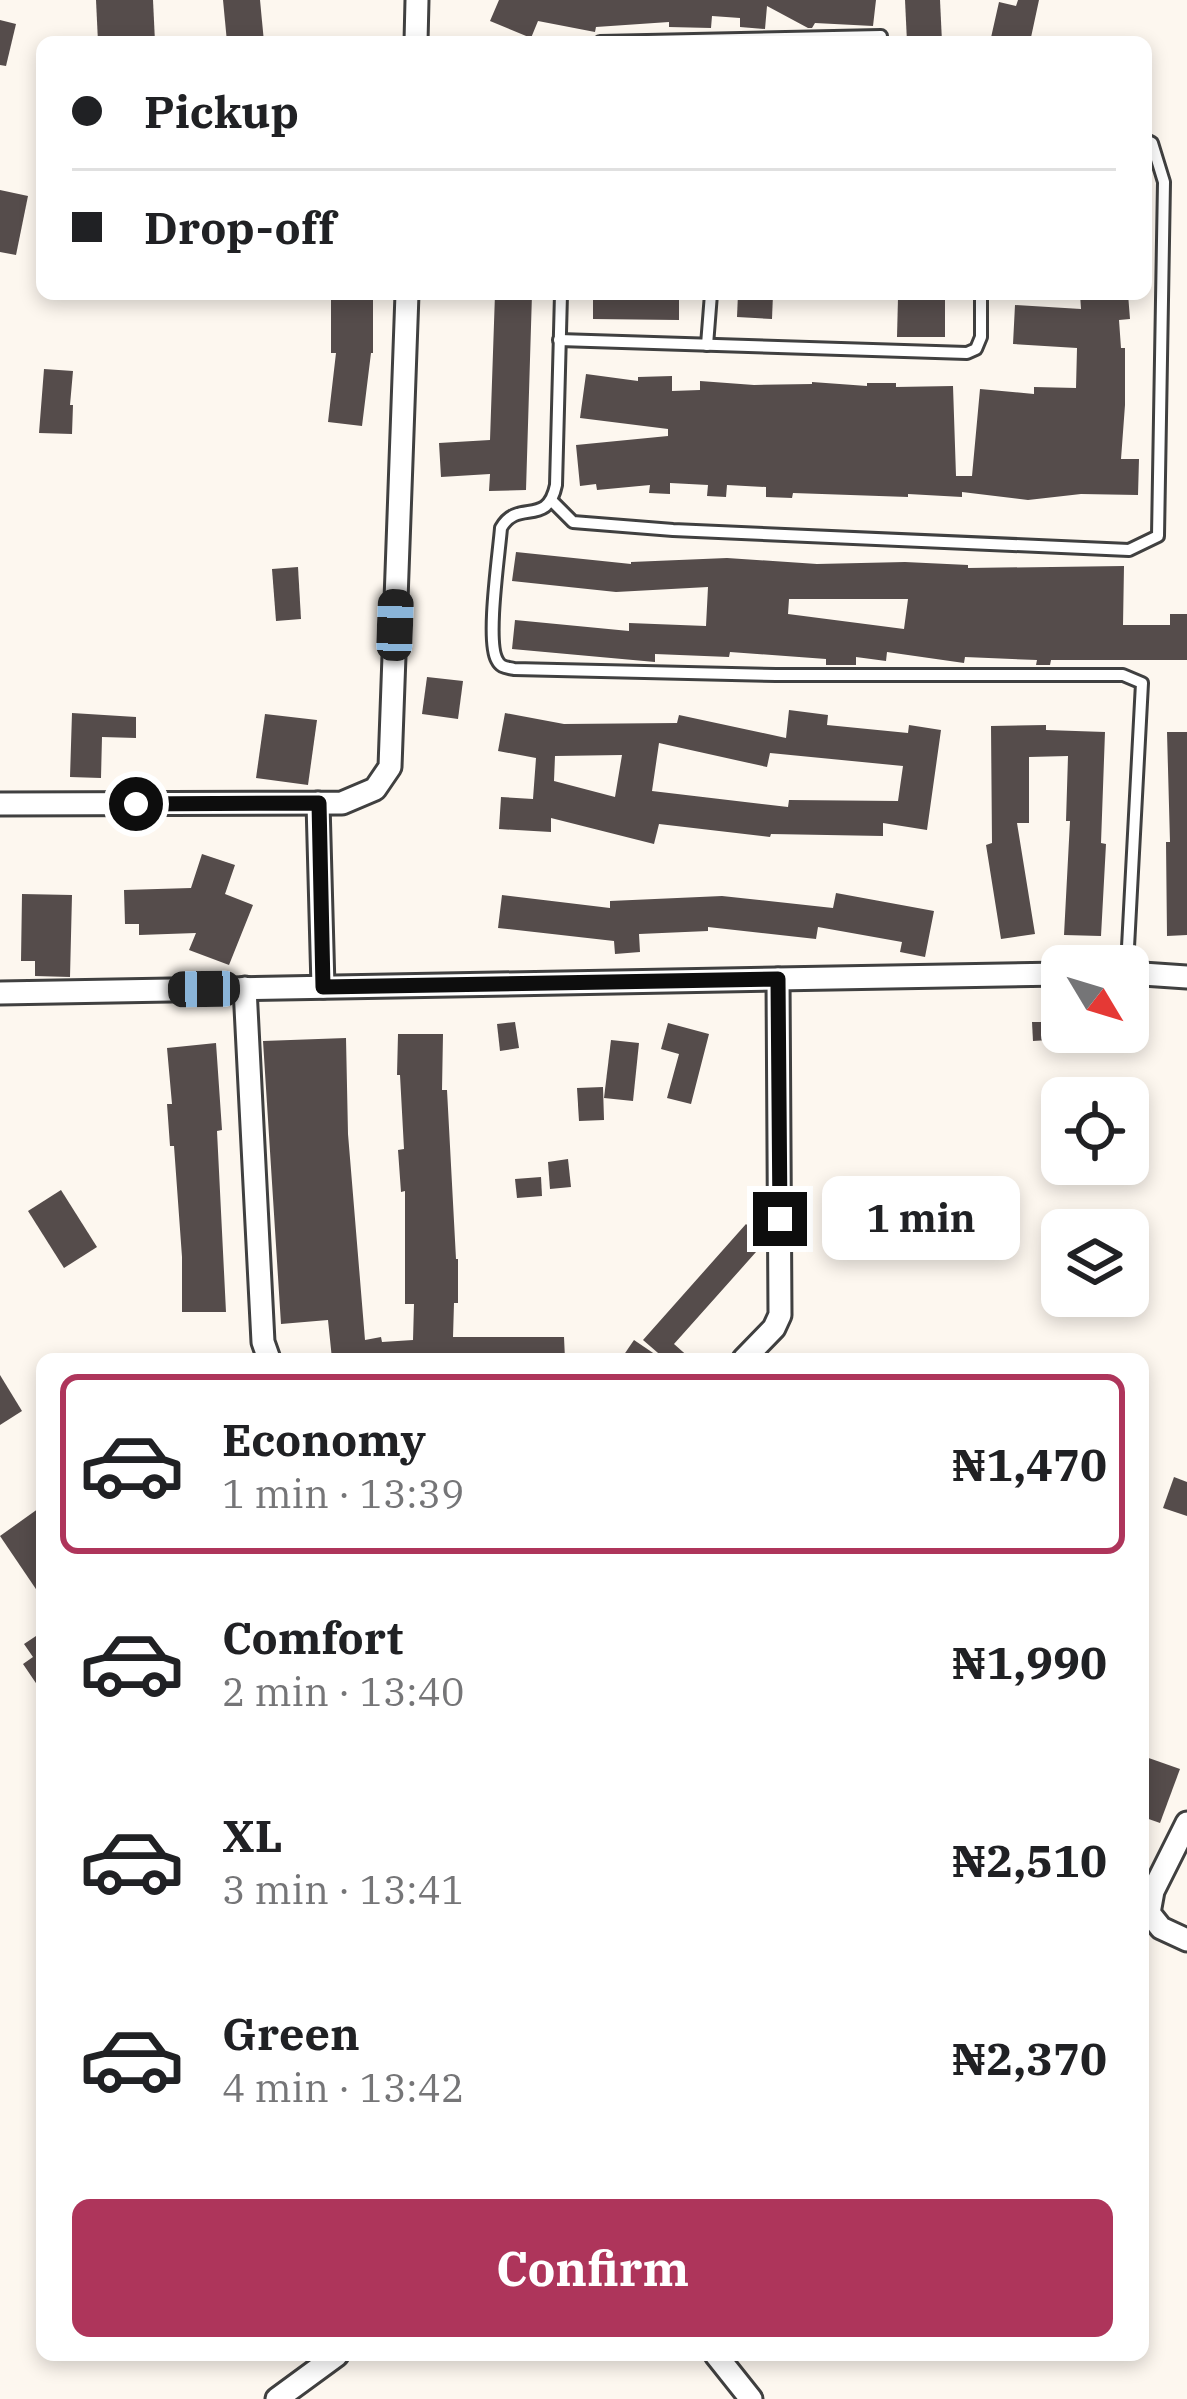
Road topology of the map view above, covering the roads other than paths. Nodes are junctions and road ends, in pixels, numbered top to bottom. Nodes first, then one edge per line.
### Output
1 (417, 0) edge
2 (416, 36) edge
3 (1152, 143) edge
4 (407, 300) edge
5 (561, 300) edge
6 (711, 300) edge
7 (981, 300) edge
8 (560, 340) junction
9 (707, 345) junction
10 (552, 501) junction
11 (319, 803) junction
12 (0, 804) edge
13 (1129, 945) edge
14 (1149, 972) edge
15 (1041, 974) edge
16 (1187, 977) edge
17 (778, 979) junction
18 (323, 987) junction
19 (244, 988) junction
20 (0, 992) edge
21 (267, 1353) edge
22 (750, 1353) edge
23 (1187, 1823) edge
24 (1187, 1940) edge
25 (330, 2361) edge
26 (721, 2361) edge
27 (277, 2399) edge
28 (751, 2399) edge

1 - 2 street
3 - 10 lane
4 - 11 street
5 - 8 lane
6 - 9 lane
7 - 9 lane
8 - 9 lane
8 - 10 lane
10 - 13 lane
11 - 12 street
11 - 18 street
14 - 16 street
15 - 17 street
17 - 18 street
17 - 22 street
18 - 19 street
19 - 20 street
19 - 21 street
23 - 24 street
25 - 27 street
26 - 28 street

